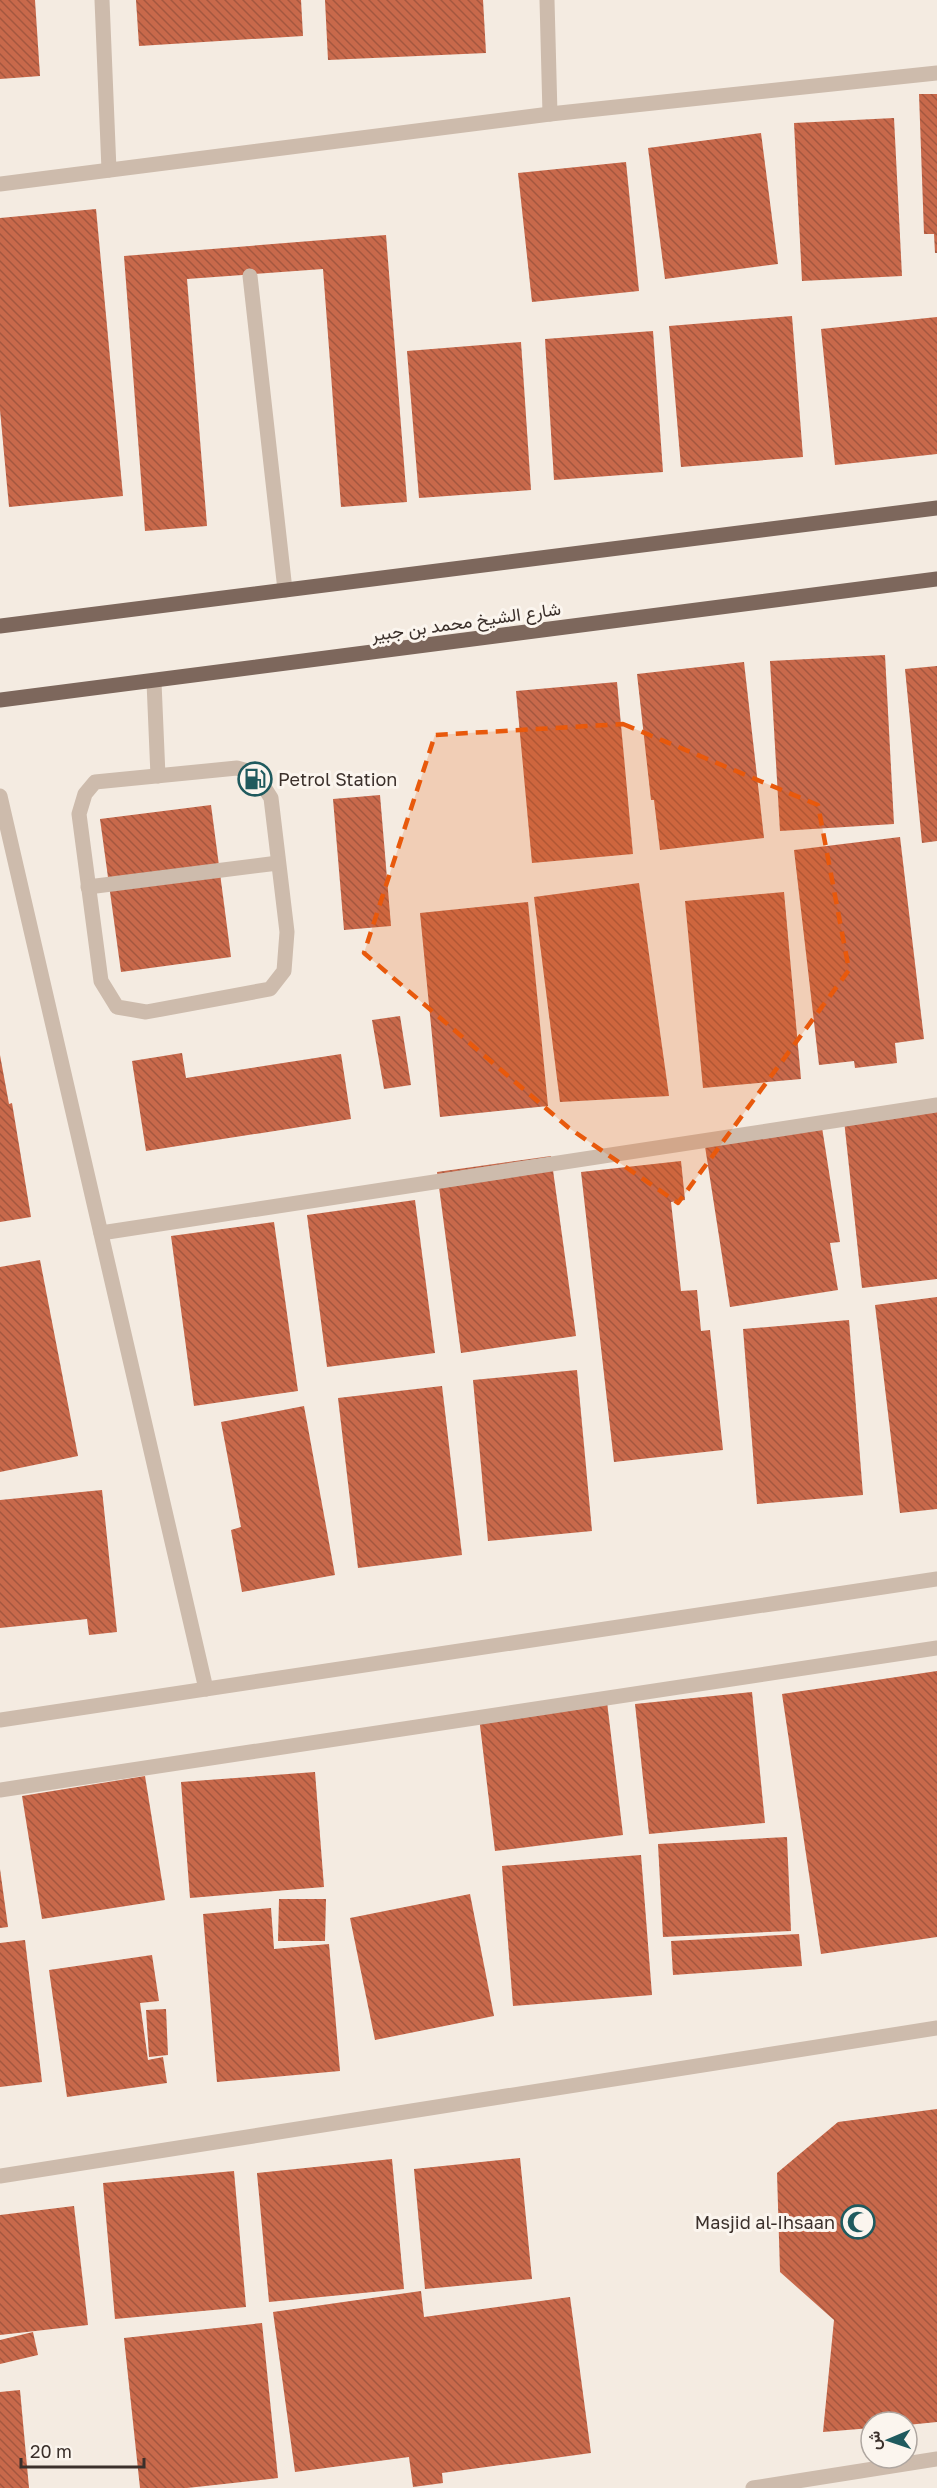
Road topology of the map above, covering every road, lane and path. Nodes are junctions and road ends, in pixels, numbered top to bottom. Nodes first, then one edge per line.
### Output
1 (102, 0) edge
2 (547, 0) edge
3 (937, 73) edge
4 (550, 114) junction
5 (109, 170) junction
6 (0, 184) edge
7 (250, 276) dead end
8 (937, 508) edge
9 (937, 579) edge
10 (285, 590) junction
11 (0, 626) edge
12 (154, 682) junction
13 (0, 700) edge
14 (158, 776) junction
15 (0, 796) edge
16 (278, 863) junction
17 (88, 887) junction
18 (937, 1105) edge
19 (100, 1233) junction
20 (937, 1579) edge
21 (937, 1648) edge
22 (206, 1689) junction
23 (0, 1720) edge
24 (0, 1790) edge
25 (937, 2028) edge
26 (0, 2176) edge
27 (937, 2459) edge
28 (753, 2488) edge

1 - 5 street
2 - 4 street
3 - 4 street
4 - 5 street
5 - 6 street
7 - 10 street
8 - 10 main road
9 - 12 main road, شارع الشيخ محمد بن جبير
10 - 11 main road
12 - 13 main road, شارع الشيخ محمد بن جبير
12 - 14 street
14 - 16 street
14 - 17 street
15 - 19 street
16 - 17 street
16 - 17 street
18 - 19 street
19 - 22 street
20 - 22 street
21 - 24 street
22 - 23 street
25 - 26 street
27 - 28 street

